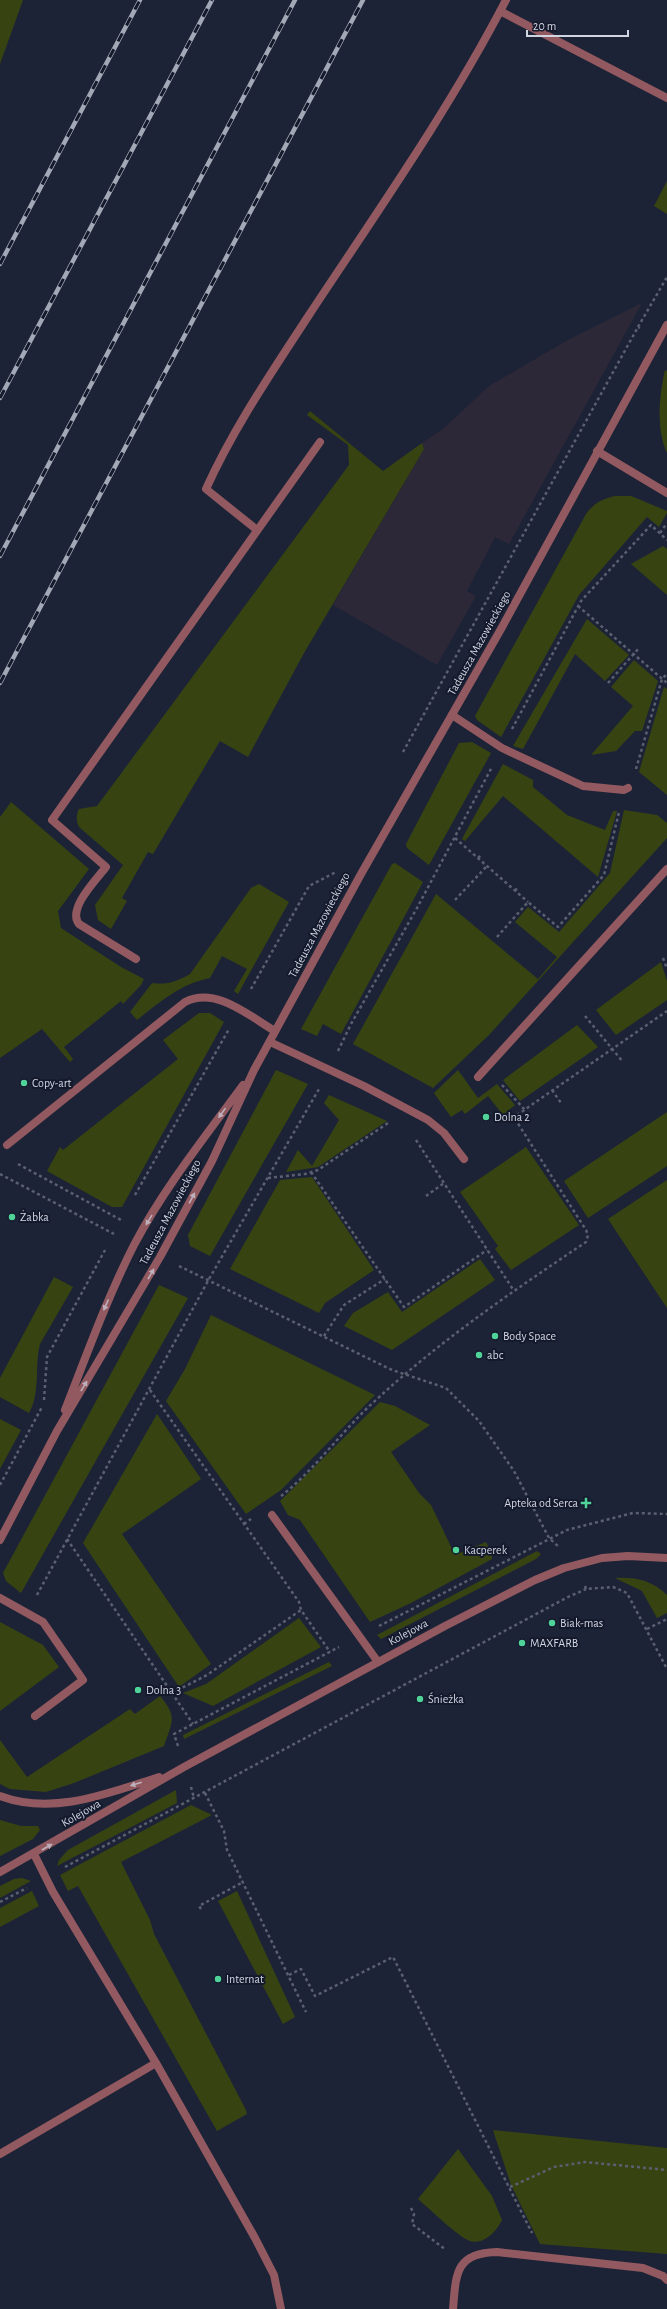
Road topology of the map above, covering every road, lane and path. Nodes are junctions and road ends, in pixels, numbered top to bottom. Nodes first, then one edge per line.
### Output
1 (506, 0) edge
2 (500, 11) junction
3 (666, 96) edge
4 (667, 277) edge
5 (667, 325) edge
6 (638, 326) junction
7 (659, 338) junction
8 (320, 442) dead end
9 (597, 451) junction
10 (667, 493) edge
11 (667, 523) edge
12 (257, 530) junction
13 (660, 533) dead end
14 (578, 606) dead end
15 (639, 648) dead end
16 (634, 654) junction
17 (667, 674) edge
18 (662, 679) junction
19 (608, 683) dead end
20 (667, 683) edge
21 (452, 715) junction
22 (402, 754) dead end
23 (626, 789) junction
24 (455, 837) dead end
25 (481, 855) dead end
26 (478, 858) junction
27 (487, 866) junction
28 (667, 869) edge
29 (337, 872) dead end
30 (309, 886) dead end
31 (518, 887) dead end
32 (515, 891) junction
33 (455, 900) dead end
34 (528, 902) junction
35 (497, 937) dead end
36 (662, 958) dead end
37 (136, 959) dead end
38 (667, 969) edge
39 (667, 1011) edge
40 (585, 1016) dead end
41 (275, 1031) junction
42 (270, 1042) junction
43 (613, 1048) junction
44 (623, 1062) dead end
45 (486, 1068) junction
46 (254, 1070) junction
47 (478, 1077) dead end
48 (552, 1090) junction
49 (561, 1103) dead end
50 (525, 1110) junction
51 (393, 1120) dead end
52 (412, 1134) dead end
53 (7, 1145) dead end
54 (464, 1159) dead end
55 (311, 1172) junction
56 (0, 1174) edge
57 (37, 1175) dead end
58 (268, 1178) dead end
59 (444, 1183) junction
60 (426, 1196) dead end
61 (121, 1220) dead end
62 (119, 1236) dead end
63 (487, 1250) junction
64 (173, 1263) dead end
65 (385, 1279) junction
66 (514, 1291) junction
67 (324, 1336) junction
68 (407, 1374) junction
69 (150, 1390) dead end
70 (57, 1431) junction
71 (275, 1501) dead end
72 (667, 1514) edge
73 (256, 1515) dead end
74 (272, 1515) dead end
75 (244, 1524) junction
76 (548, 1538) junction
77 (67, 1539) dead end
78 (0, 1540) edge
79 (667, 1558) edge
80 (574, 1566) junction
81 (586, 1590) junction
82 (0, 1598) edge
83 (301, 1610) junction
84 (667, 1619) edge
85 (646, 1629) junction
86 (361, 1636) junction
87 (330, 1652) junction
88 (378, 1662) junction
89 (667, 1669) edge
90 (172, 1693) junction
91 (35, 1716) dead end
92 (193, 1724) junction
93 (184, 1767) junction
94 (173, 1772) junction
95 (205, 1793) junction
96 (0, 1796) edge
97 (194, 1798) junction
98 (34, 1854) junction
99 (0, 1872) edge
100 (46, 1878) junction
101 (243, 1882) junction
102 (0, 1902) edge
103 (201, 1909) dead end
104 (289, 1974) junction
105 (306, 2012) dead end
106 (156, 2063) junction
107 (0, 2154) edge
108 (667, 2170) edge
109 (510, 2187) junction
110 (411, 2208) dead end
111 (544, 2257) junction
112 (462, 2262) junction
113 (667, 2280) edge
114 (281, 2309) edge
115 (453, 2309) edge

1 - 2 street
2 - 3 street
2 - 12 street
4 - 6 path
5 - 7 street, Tadeusza Mazowieckiego
6 - 7 path
6 - 22 path
7 - 9 street, Tadeusza Mazowieckiego
8 - 12 street
9 - 10 street
9 - 21 street, Tadeusza Mazowieckiego
11 - 13 path
12 - 37 street
14 - 16 path
15 - 16 path
16 - 18 path
16 - 19 path
17 - 18 path
18 - 20 path
18 - 23 path
21 - 23 street
21 - 41 street, Tadeusza Mazowieckiego
23 - 34 path
24 - 26 path
25 - 26 path
26 - 27 path
27 - 32 path
27 - 33 path
28 - 45 street
29 - 30 path
31 - 32 path
32 - 34 path
34 - 35 path
36 - 38 path
39 - 43 path
40 - 43 path
41 - 42 street, Tadeusza Mazowieckiego
41 - 53 street
42 - 46 street, Tadeusza Mazowieckiego
42 - 54 street
43 - 44 path
43 - 48 path
45 - 47 street
45 - 50 path
70 -> 46 street, Tadeusza Mazowieckiego
46 -> 70 street
48 - 49 path
48 - 50 path
50 - 66 path
51 - 55 path
52 - 59 path
55 - 58 path
55 - 65 path
56 - 62 path
57 - 61 path
59 - 60 path
59 - 63 path
63 - 65 path
63 - 66 path
64 - 67 path
65 - 67 path
66 - 68 path
67 - 68 path
68 - 71 path
68 - 76 path
69 - 75 path
70 - 78 street, Tadeusza Mazowieckiego
72 - 76 path
73 - 75 path
74 - 86 street
75 - 83 path
76 - 80 path
76 - 86 path
77 - 90 path
79 - 80 street, Kolejowa
80 - 81 path
80 - 88 street, Kolejowa
81 - 85 path
81 - 95 path
82 - 91 street
83 - 87 path
83 - 90 path
84 - 85 path
85 - 89 path
86 - 87 path
86 - 88 street
87 - 92 path
88 - 93 street, Kolejowa
90 - 92 path
92 - 93 path
93 - 94 street, Kolejowa
93 - 97 path
94 -> 96 street, Kolejowa
98 -> 94 street, Kolejowa
95 - 97 path
95 - 101 path
97 - 100 path
98 - 99 street, Kolejowa
98 - 100 street
100 - 102 path
100 - 106 street
101 - 103 path
101 - 104 path
104 - 105 path
104 - 109 path
106 - 107 street
106 - 114 street
108 - 109 path
109 - 111 path
110 - 112 path
111 - 112 street
111 - 113 street
112 - 115 street

